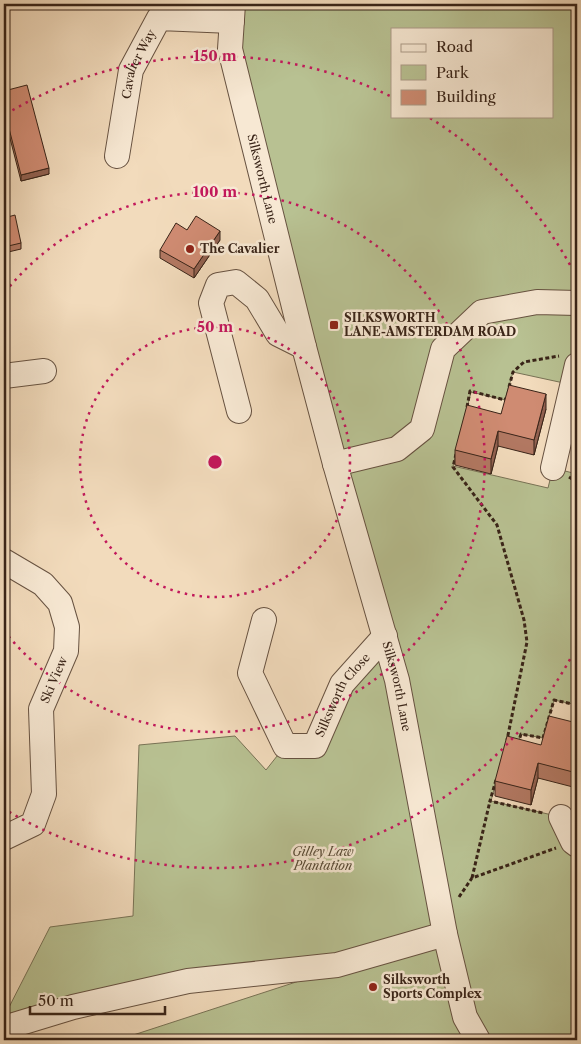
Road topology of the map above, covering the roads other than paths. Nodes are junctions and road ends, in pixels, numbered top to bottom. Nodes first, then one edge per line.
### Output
1 (233, 12) edge
2 (117, 156) dead end
3 (577, 303) edge
4 (304, 347) junction
5 (573, 360) edge
6 (44, 371) dead end
7 (4, 376) edge
8 (239, 411) dead end
9 (335, 464) junction
10 (553, 468) dead end
11 (4, 562) edge
12 (264, 620) dead end
13 (385, 636) junction
14 (561, 817) road end
15 (4, 838) edge
16 (575, 844) edge
17 (445, 934) junction
18 (4, 1028) edge
19 (478, 1040) edge

1 - 2 street, Cavalier Way
1 - 4 street, Silksworth Lane
3 - 9 street
4 - 8 street
4 - 9 street, Silksworth Lane
5 - 10 street
6 - 7 street
9 - 13 street, Silksworth Lane
11 - 15 street, Ski View
12 - 13 street, Silksworth Close
13 - 17 street, Silksworth Lane
14 - 16 street
17 - 18 street
17 - 19 street, Silksworth Lane

